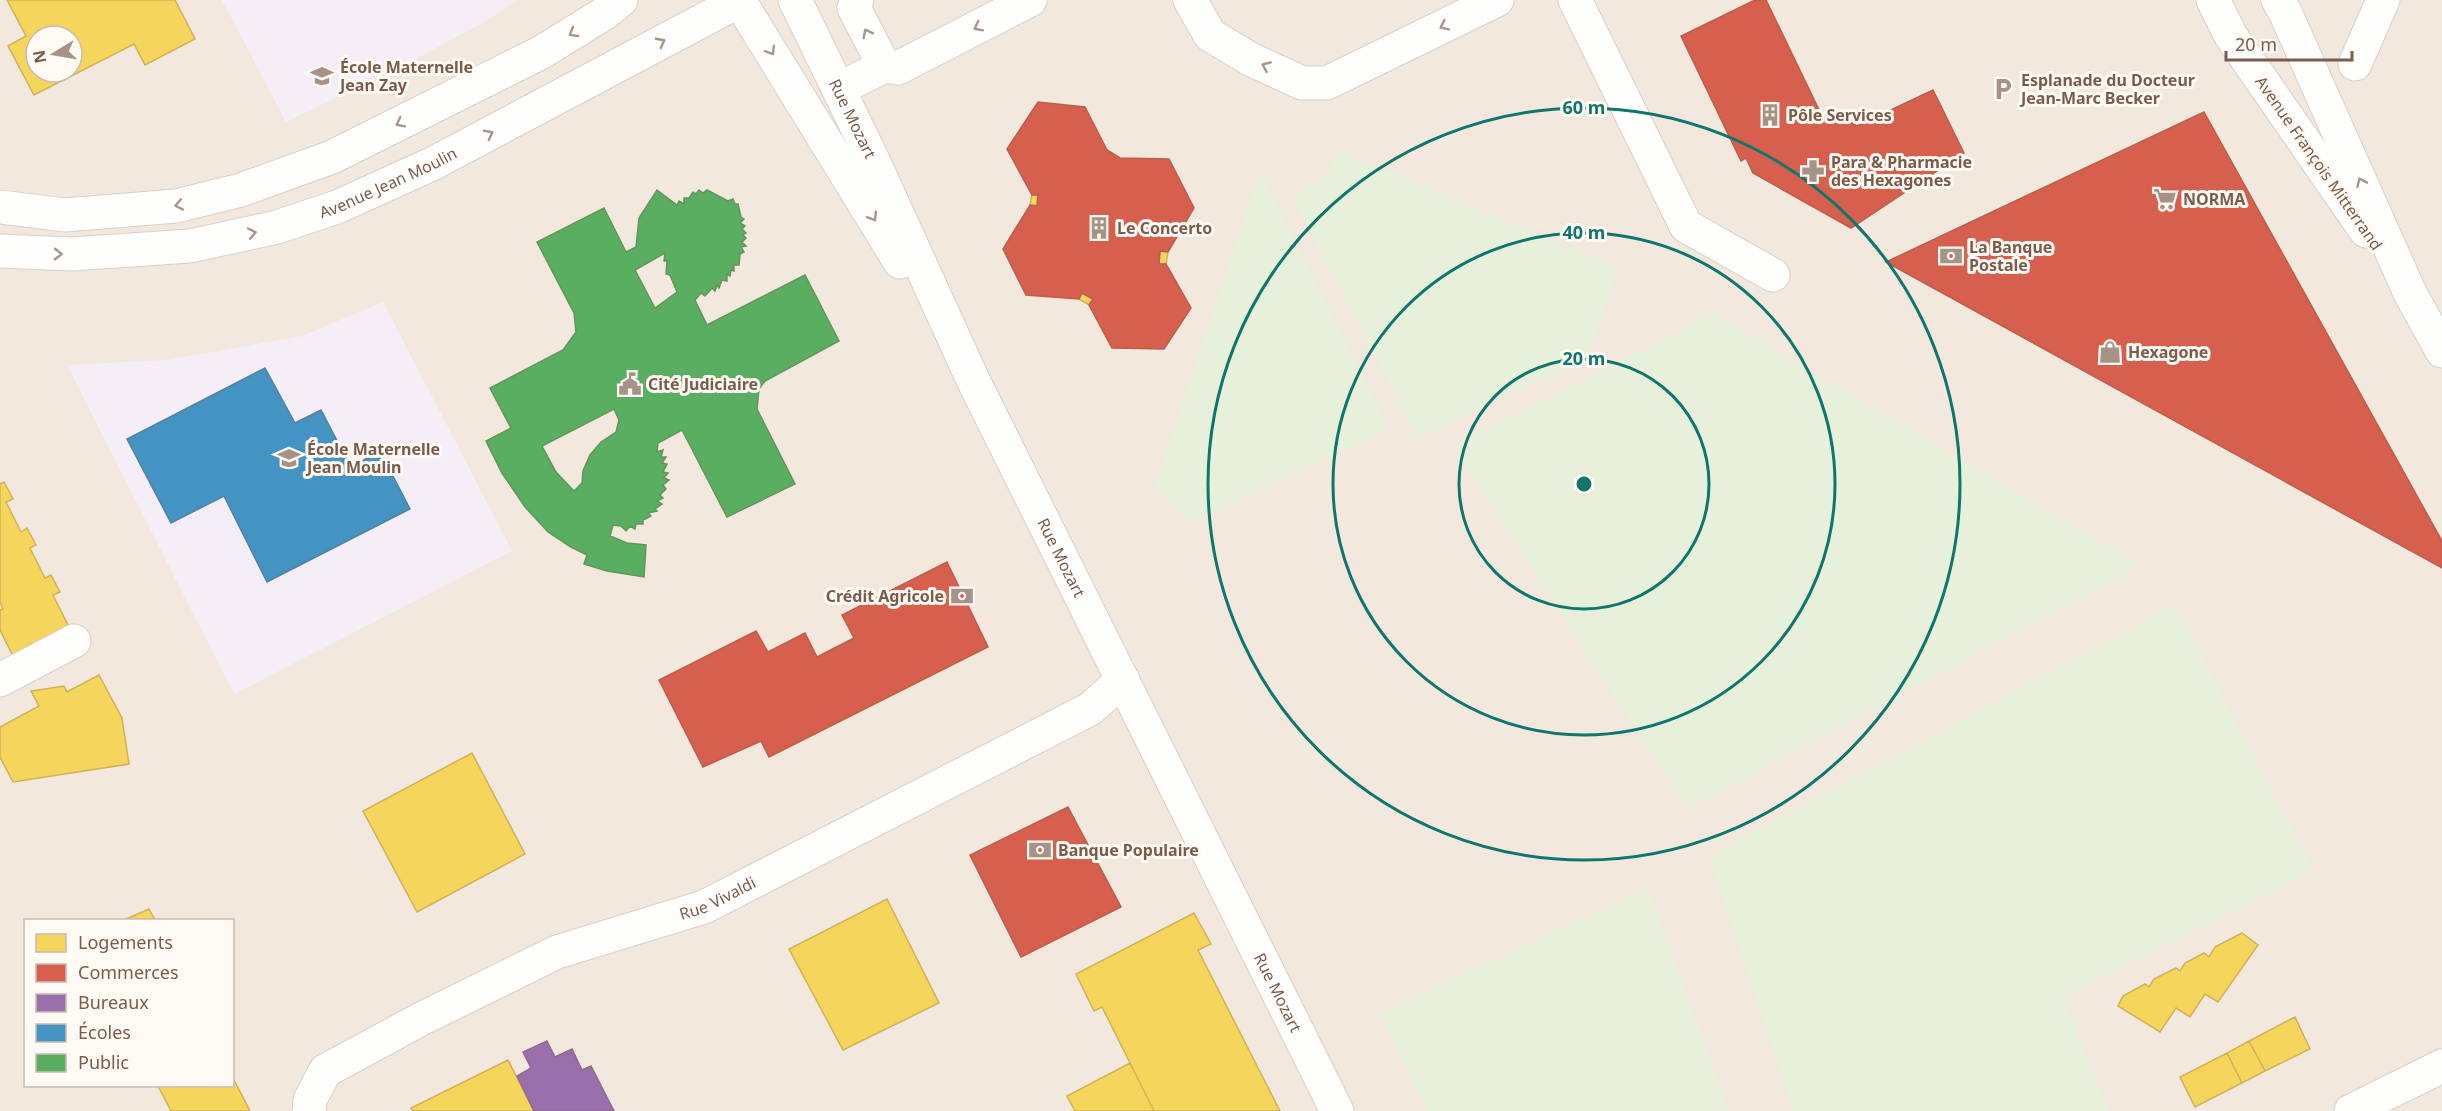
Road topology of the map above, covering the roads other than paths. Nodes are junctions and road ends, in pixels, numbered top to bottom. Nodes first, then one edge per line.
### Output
1 (621, 0) edge
2 (740, 0) edge
3 (795, 0) edge
4 (857, 0) edge
5 (1030, 0) edge
6 (1190, 0) edge
7 (1497, 0) edge
8 (1575, 0) edge
9 (2213, 0) edge
10 (2278, 0) edge
11 (2383, 0) edge
12 (2355, 64) dead end
13 (884, 66) junction
14 (838, 89) junction
15 (0, 207) edge
16 (0, 251) edge
17 (1773, 275) dead end
18 (2410, 293) junction
19 (2442, 351) edge
20 (973, 380) junction
21 (74, 641) dead end
22 (0, 680) edge
23 (1123, 680) junction
24 (2442, 1066) edge
25 (309, 1106) edge
26 (1337, 1111) edge
27 (2351, 1111) edge

1 -> 15 street
16 -> 2 street, Avenue Jean Moulin
2 -> 20 street
3 - 14 street, Rue Mozart
13 -> 4 street
5 -> 13 street
7 -> 6 street
8 - 17 street
9 - 18 street, Avenue François Mitterrand
18 -> 10 street, Avenue François Mitterrand
11 - 12 street
13 - 14 street
14 - 20 street, Rue Mozart
18 - 19 street, Avenue François Mitterrand
20 - 23 street, Rue Mozart
21 - 22 street
23 - 25 street, Rue Vivaldi
23 - 26 street, Rue Mozart
24 - 27 street

